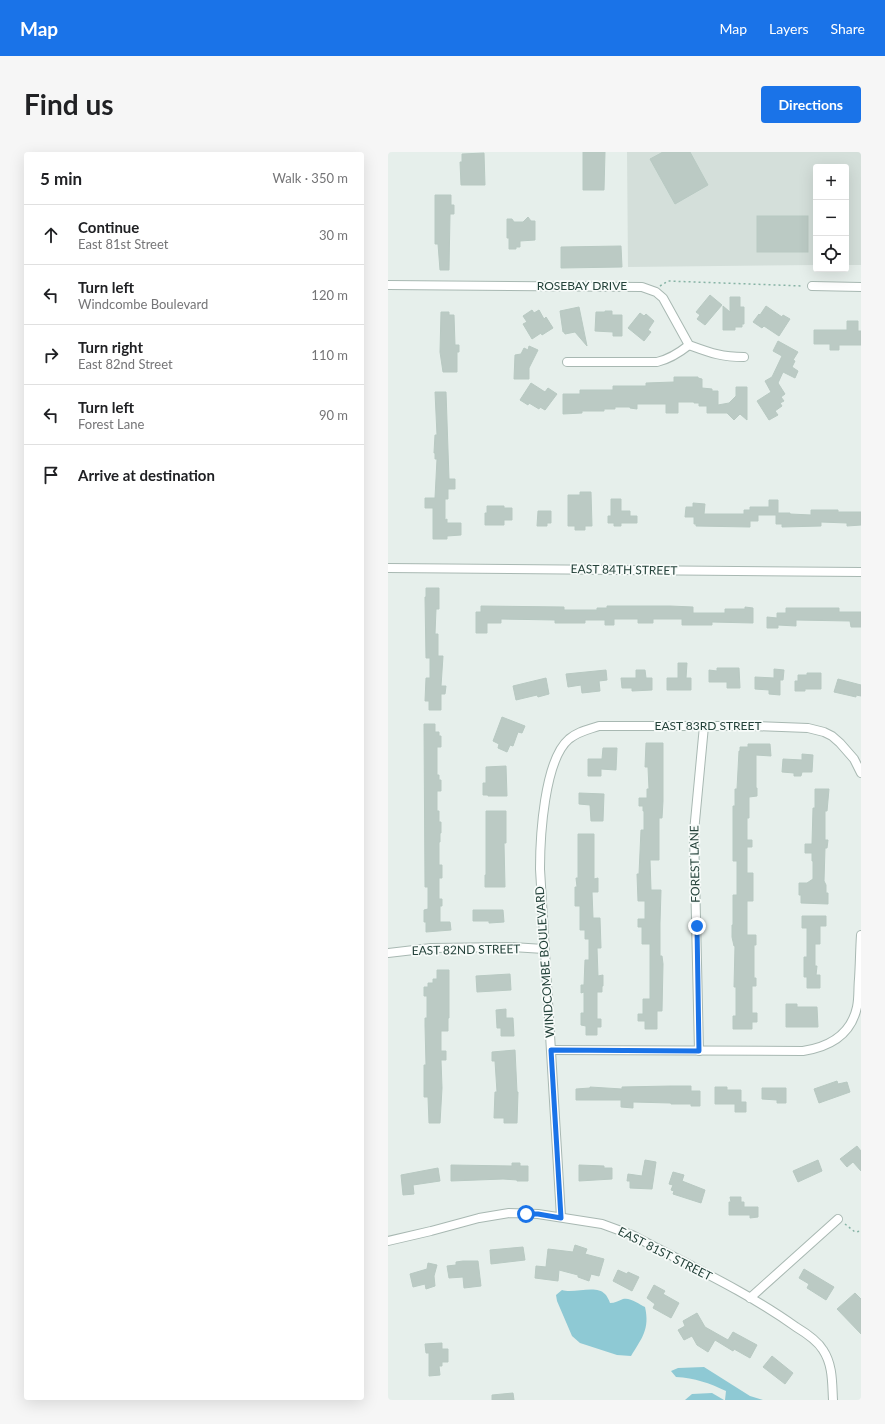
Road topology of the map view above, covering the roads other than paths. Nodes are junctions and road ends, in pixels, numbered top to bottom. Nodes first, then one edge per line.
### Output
1 (388, 285) edge
2 (812, 286) road end
3 (861, 287) edge
4 (689, 345) junction
5 (744, 357) dead end
6 (567, 362) dead end
7 (388, 568) edge
8 (861, 572) edge
9 (704, 726) junction
10 (571, 738) joint
11 (861, 773) edge
12 (861, 935) edge
13 (544, 949) junction
14 (388, 953) edge
15 (551, 1050) junction
16 (699, 1051) junction
17 (561, 1218) junction
18 (838, 1219) road end
19 (388, 1242) edge
20 (750, 1298) junction
21 (833, 1400) edge

1 - 4 street, ROSEBAY DRIVE
2 - 3 street
4 - 5 street
4 - 6 street
7 - 8 street, EAST 84TH STREET
9 - 10 street, EAST 83RD STREET
9 - 11 street, EAST 83RD STREET
9 - 16 street, FOREST LANE
10 - 13 street, WINDCOMBE BOULEVARD
12 - 16 street
13 - 14 street, EAST 82ND STREET
13 - 15 street, WINDCOMBE BOULEVARD
15 - 16 street
15 - 17 street, WINDCOMBE BOULEVARD
17 - 19 street, EAST 81ST STREET
17 - 20 street, EAST 81ST STREET
18 - 20 street
20 - 21 street, EAST 81ST STREET

